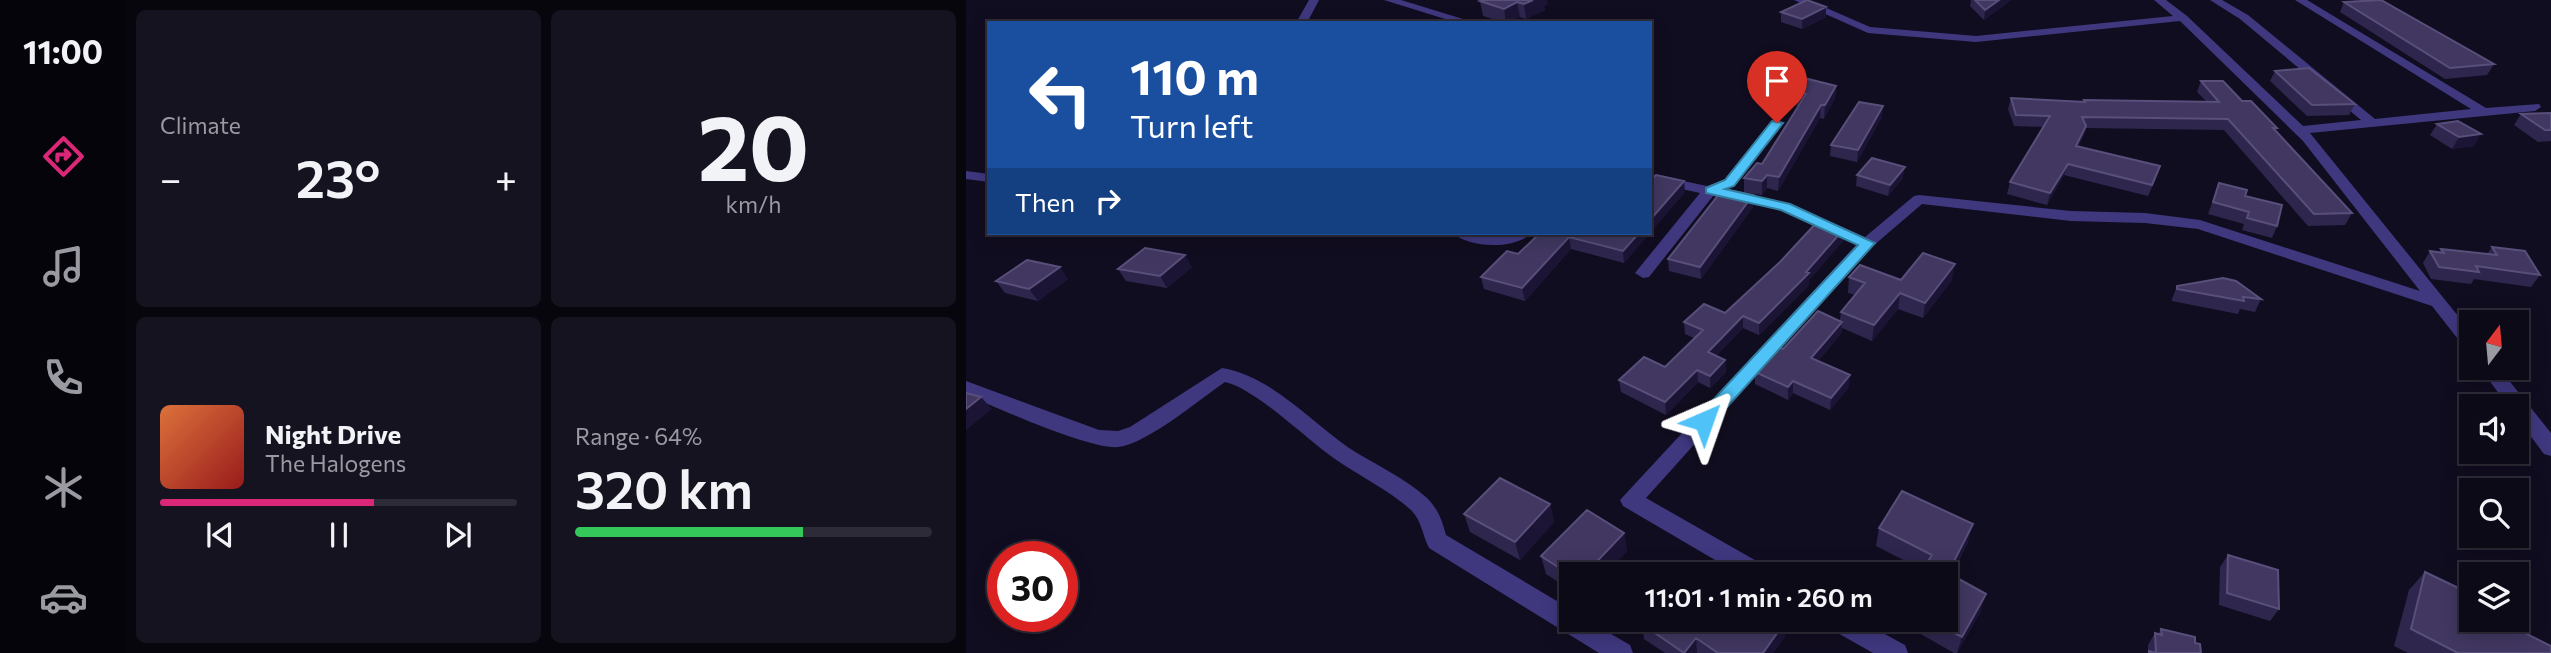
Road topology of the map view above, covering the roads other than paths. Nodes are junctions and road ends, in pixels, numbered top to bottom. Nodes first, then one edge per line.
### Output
1 (1314, 0) edge
2 (1390, 0) edge
3 (1799, 0) edge
4 (2159, 0) edge
5 (2215, 0) edge
6 (2300, 0) edge
7 (2183, 18) junction
8 (1302, 21) edge
9 (1464, 21) edge
10 (2535, 107) dead end
11 (2484, 112) junction
12 (1777, 123) dead end
13 (2372, 123) junction
14 (2300, 130) junction
15 (966, 175) edge
16 (987, 178) edge
17 (1652, 178) edge
18 (1710, 190) junction
19 (1468, 235) edge
20 (1521, 235) edge
21 (1867, 243) junction
22 (1643, 273) dead end
23 (2440, 303) junction
24 (2459, 328) edge
25 (2498, 380) edge
26 (966, 388) edge
27 (2551, 448) edge
28 (1738, 562) edge
29 (1859, 632) edge
30 (1621, 653) edge
31 (1896, 653) edge

1 - 8 street
2 - 9 street
3 - 7 street
4 - 7 street
5 - 13 street
6 - 11 street
7 - 14 street
10 - 11 street
11 - 13 street
12 - 18 street
13 - 14 street
14 - 23 street
15 - 16 street
17 - 18 street
18 - 21 street
18 - 22 street
19 - 20 street
21 - 23 street
21 - 28 street
23 - 24 street
25 - 27 street
26 - 30 street
29 - 31 street

